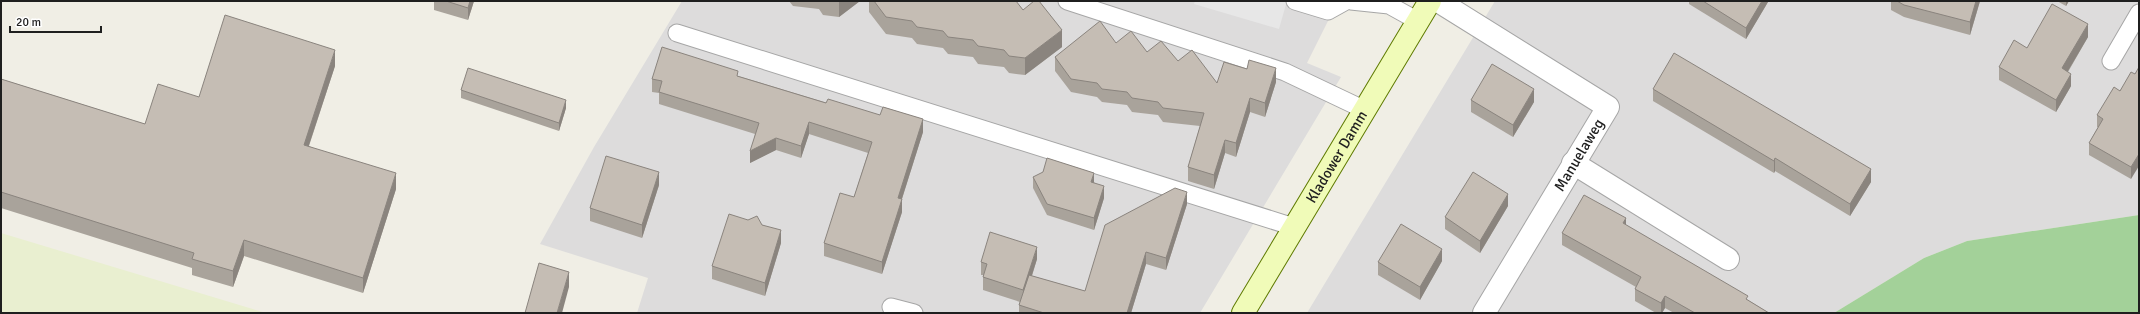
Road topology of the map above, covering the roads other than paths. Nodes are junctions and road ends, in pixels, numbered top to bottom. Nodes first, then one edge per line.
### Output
1 (1067, 1) edge
2 (1295, 1) edge
3 (1346, 1) edge
4 (1351, 1) edge
5 (1430, 1) edge
6 (1438, 1) edge
7 (2139, 13) edge
8 (1418, 22) junction
9 (677, 34) dead end
10 (2111, 61) dead end
11 (1365, 110) junction
12 (1574, 164) junction
13 (1294, 227) junction
14 (1728, 259) dead end
15 (891, 307) dead end
16 (914, 313) edge
17 (1242, 313) edge
18 (1484, 313) edge

1 - 11 lane
2 - 3 lane
4 - 8 lane
5 - 8 main road, Kladower Damm
6 - 12 street, Manuelaweg
7 - 10 lane
8 - 11 main road, Kladower Damm
9 - 13 lane
11 - 13 main road, Kladower Damm
12 - 14 street
12 - 18 street, Manuelaweg
13 - 17 main road, Kladower Damm
15 - 16 lane

